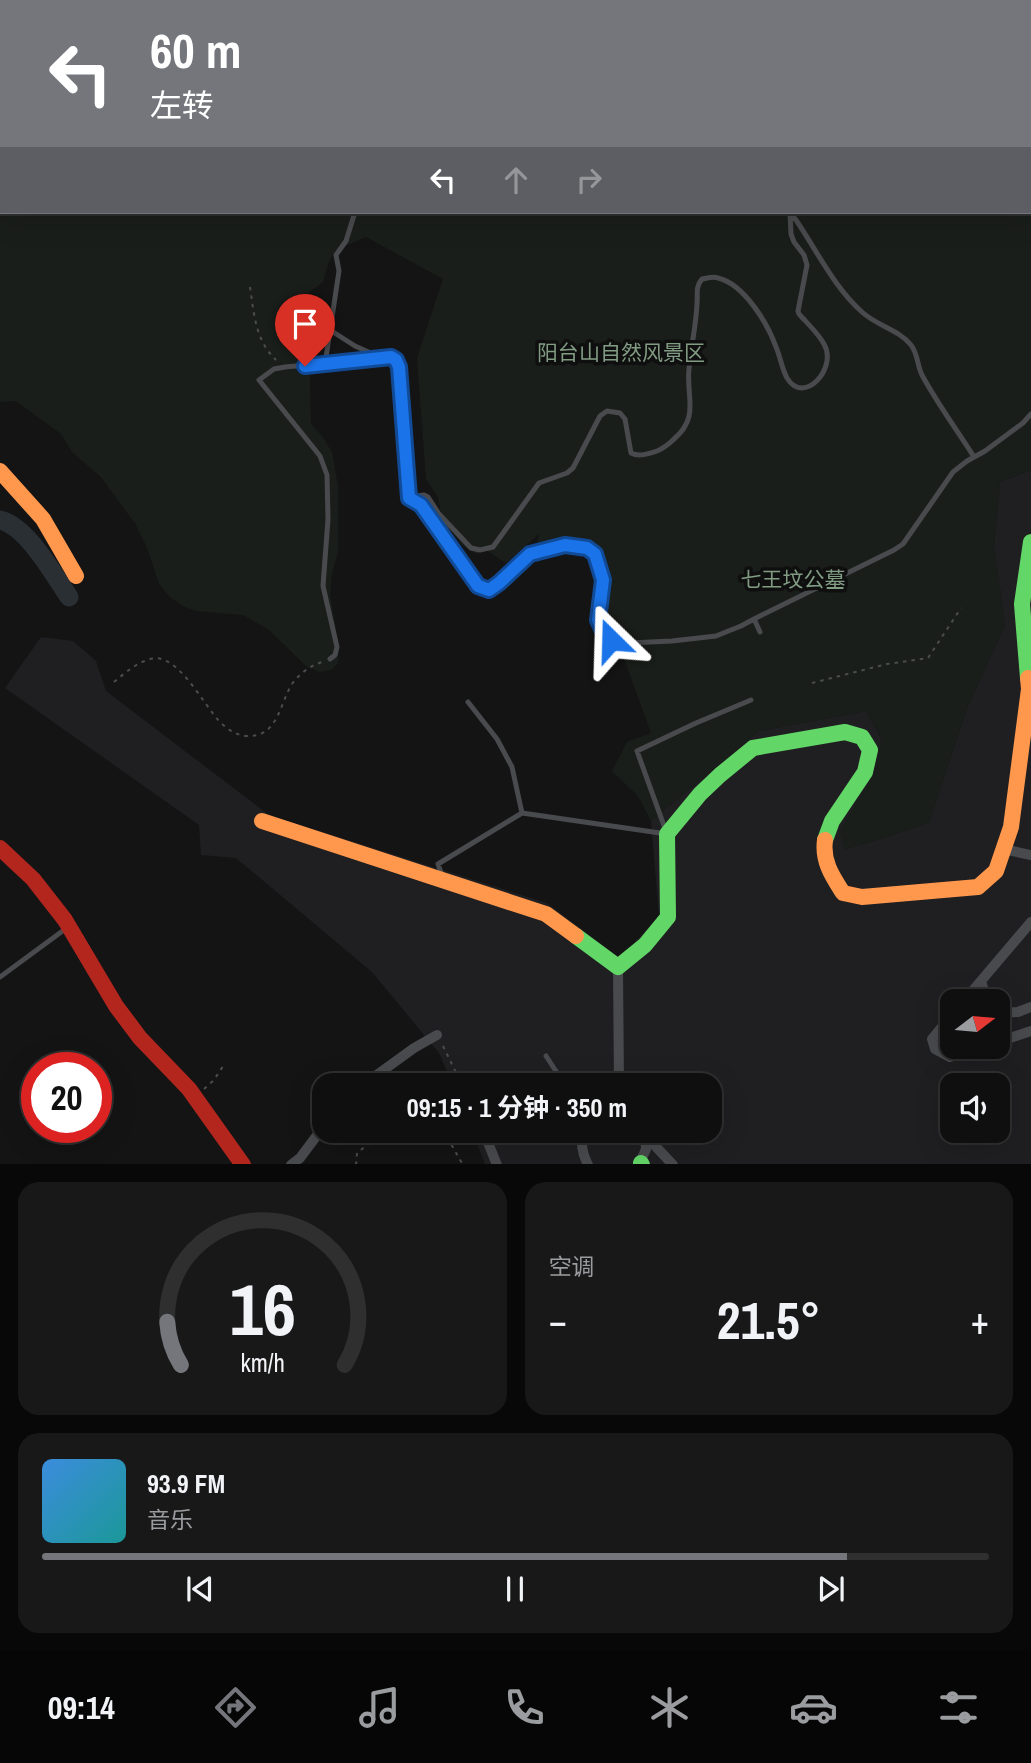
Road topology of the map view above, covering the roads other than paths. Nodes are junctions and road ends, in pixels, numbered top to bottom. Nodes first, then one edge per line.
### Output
1 (354, 214) edge
2 (789, 214) edge
3 (791, 214) edge
4 (330, 330) junction
5 (382, 358) junction
6 (325, 364) junction
7 (1031, 414) edge
8 (974, 457) junction
9 (0, 471) edge
10 (409, 498) junction
11 (1031, 542) edge
12 (76, 576) dead end
13 (754, 619) junction
14 (760, 632) dead end
15 (330, 659) road end
16 (751, 700) dead end
17 (468, 702) dead end
18 (522, 813) junction
19 (261, 821) dead end
20 (667, 834) junction
21 (0, 848) edge
22 (1003, 849) junction
23 (1031, 855) edge
24 (443, 881) junction
25 (1031, 922) edge
26 (69, 926) junction
27 (618, 967) junction
28 (0, 977) edge
29 (981, 981) junction
30 (974, 989) edge
31 (983, 989) edge
32 (1031, 1007) edge
33 (1010, 1012) edge
34 (940, 1029) edge
35 (1031, 1031) edge
36 (438, 1035) road end
37 (1010, 1038) edge
38 (940, 1052) edge
39 (546, 1056) dead end
40 (380, 1073) edge
41 (557, 1073) edge
42 (619, 1073) edge
43 (312, 1142) edge
44 (488, 1143) edge
45 (582, 1143) edge
46 (645, 1143) edge
47 (653, 1143) edge
48 (243, 1164) edge
49 (291, 1164) edge
50 (497, 1164) edge
51 (589, 1164) edge
52 (641, 1164) edge
53 (673, 1164) edge

1 - 4 lane
2 - 10 lane
3 - 8 lane
4 - 5 lane
4 - 6 lane
5 - 6 lane
5 - 10 lane
6 - 15 lane
7 - 8 lane
8 - 13 lane
9 - 12 street
10 - 13 lane
11 - 22 street
13 - 14 lane
16 - 20 lane
17 - 18 lane
18 - 20 lane
18 - 24 lane
19 - 24 street
20 - 22 street
20 - 27 street
21 - 26 street
22 - 23 street
24 - 27 street
25 - 29 street
26 - 28 lane
26 - 48 street
27 - 42 street
29 - 30 street
29 - 31 street
32 - 33 street
34 - 38 street
35 - 37 street
36 - 40 street
39 - 41 lane
43 - 49 street
44 - 50 street
45 - 51 street
46 - 52 street
47 - 53 street

